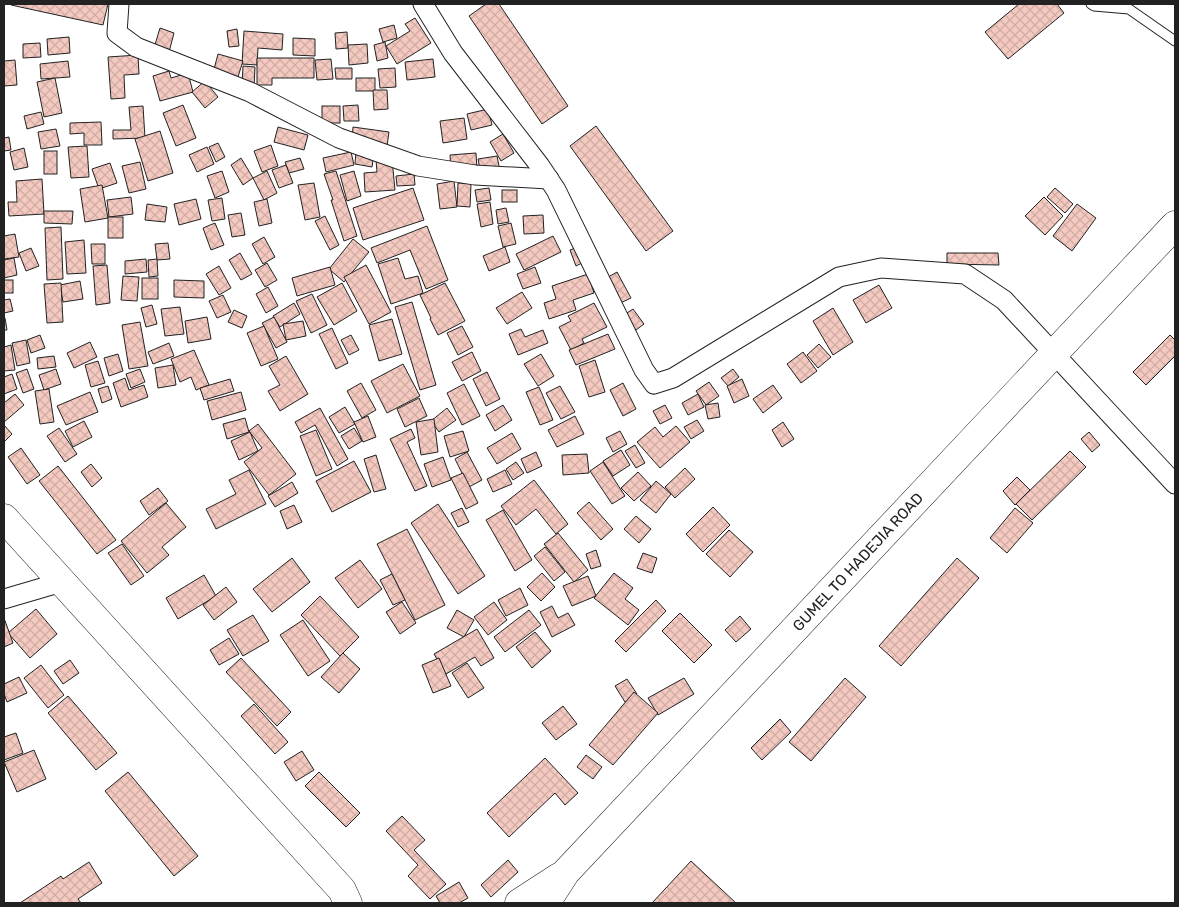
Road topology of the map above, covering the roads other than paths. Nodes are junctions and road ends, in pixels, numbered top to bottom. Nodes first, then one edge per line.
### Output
1 (119, 4) edge
2 (423, 4) edge
3 (1091, 4) edge
4 (1175, 41) edge
5 (549, 179) junction
6 (1175, 225) edge
7 (1054, 354) junction
8 (1175, 484) edge
9 (4, 518) edge
10 (62, 582) junction
11 (4, 599) edge
12 (566, 872) junction
13 (345, 897) edge
14 (367, 903) edge
15 (519, 903) edge
16 (546, 903) edge

1 - 5 street
2 - 5 street
3 - 4 lane
5 - 7 street
6 - 7 main road, GUMEL TO HADEJIA ROAD
7 - 8 street
7 - 12 main road, GUMEL TO HADEJIA ROAD
9 - 10 main road
10 - 11 street
10 - 13 main road
12 - 15 main road
12 - 16 main road, GUMEL TO HADEJIA ROAD
13 - 14 main road

